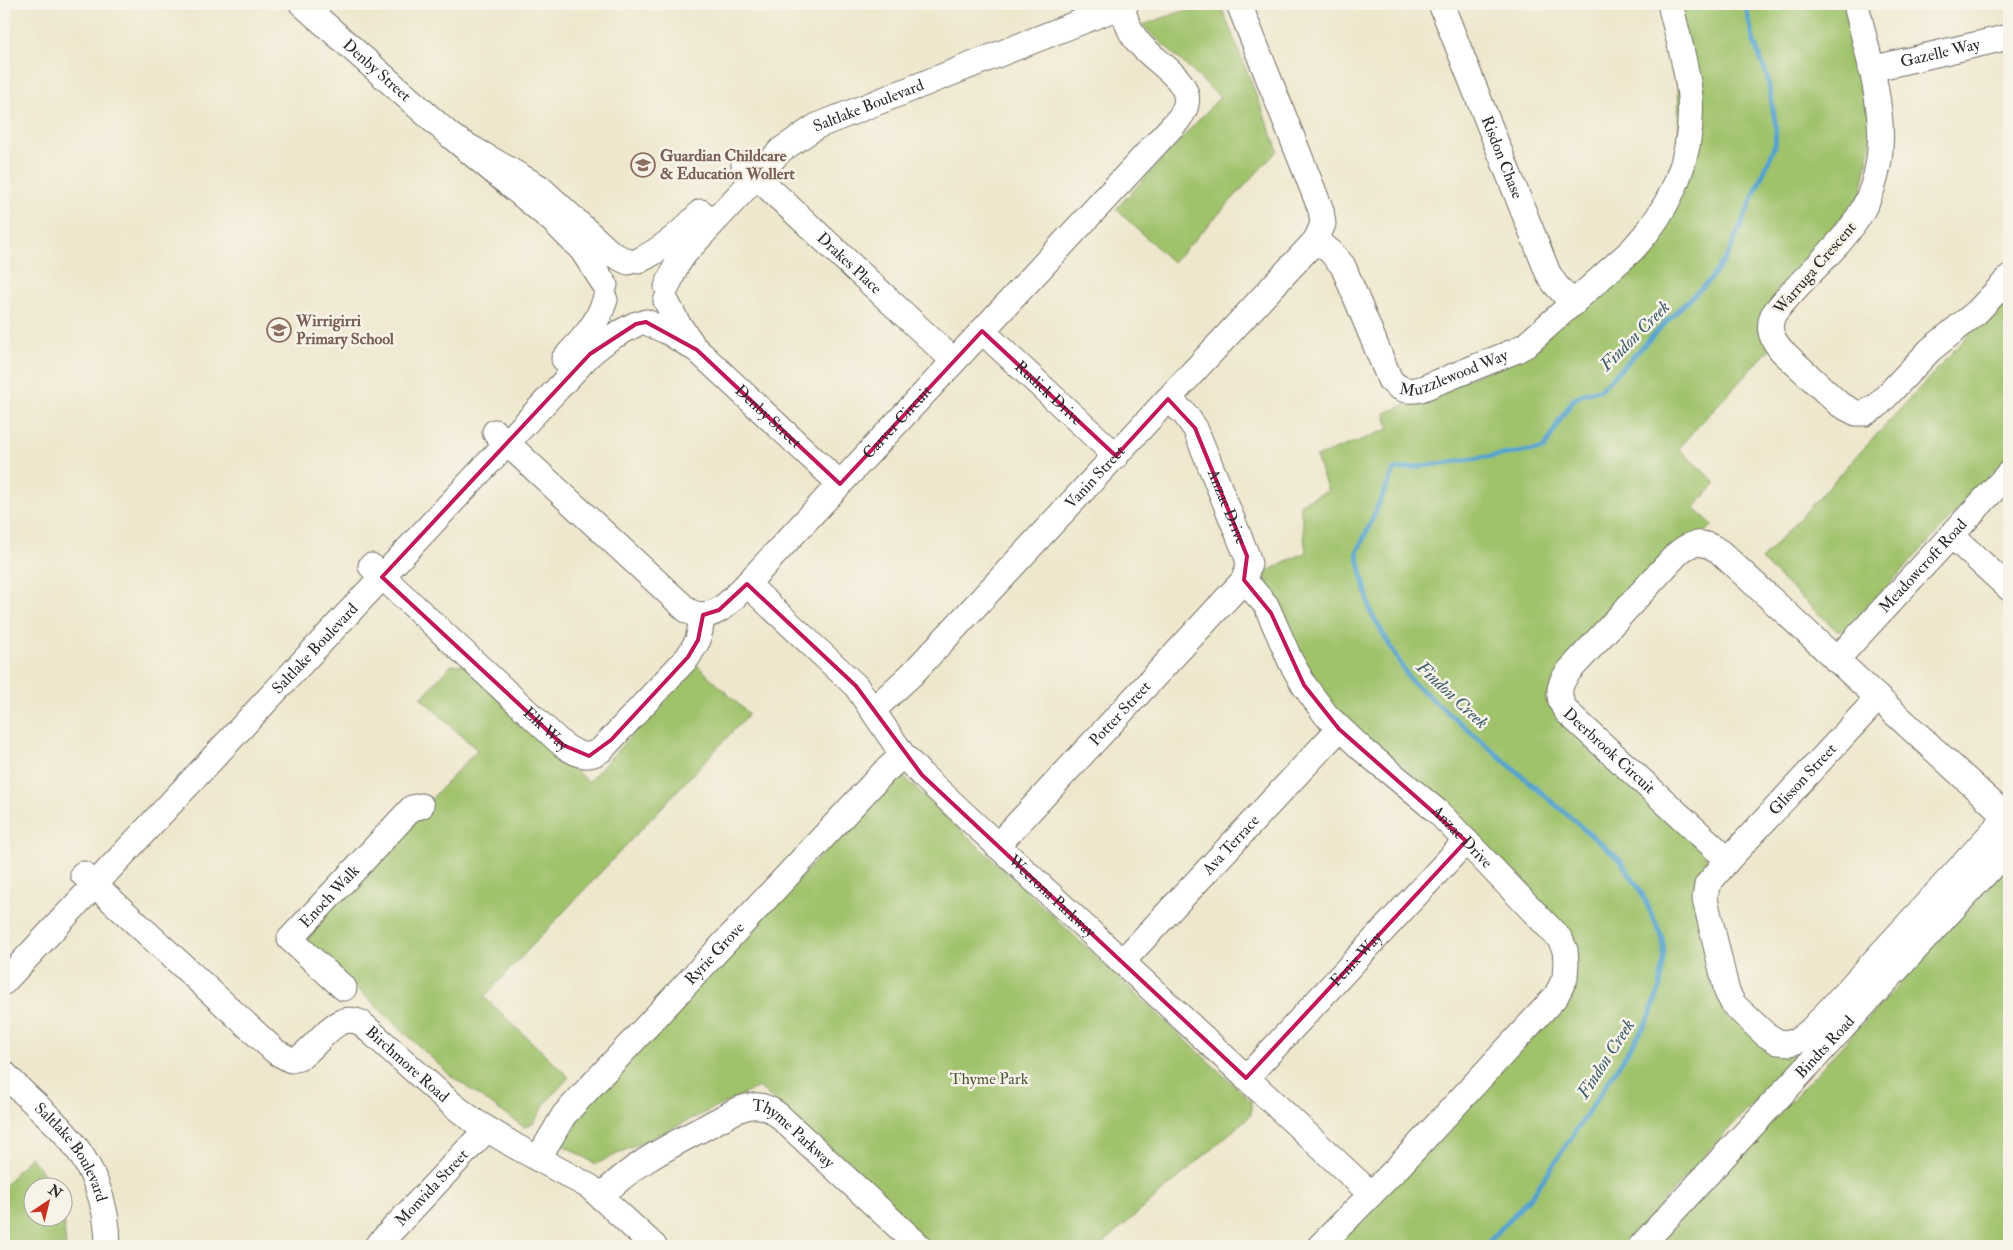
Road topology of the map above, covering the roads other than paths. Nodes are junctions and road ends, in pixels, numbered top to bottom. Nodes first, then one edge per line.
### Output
1 (302, 4) edge
2 (1083, 4) edge
3 (1122, 4) edge
4 (1239, 4) edge
5 (1441, 4) edge
6 (1670, 4) edge
7 (1856, 4) edge
8 (2009, 37) edge
9 (1871, 69) junction
10 (452, 137) junction
11 (750, 170) junction
12 (1316, 240) junction
13 (633, 262) junction
14 (2009, 278) edge
15 (605, 292) junction
16 (666, 294) junction
17 (1573, 304) junction
18 (641, 323) junction
19 (982, 332) junction
20 (697, 350) junction
21 (954, 361) junction
22 (1168, 399) junction
23 (501, 437) junction
24 (1116, 456) junction
25 (2009, 472) edge
26 (840, 484) junction
27 (1952, 536) junction
28 (376, 571) junction
29 (1244, 580) junction
30 (747, 584) junction
31 (2009, 588) edge
32 (703, 615) junction
33 (1836, 660) junction
34 (1878, 698) junction
35 (872, 710) junction
36 (1339, 729) junction
37 (903, 755) junction
38 (421, 806) dead end
39 (2008, 816) edge
40 (1466, 841) junction
41 (997, 846) junction
42 (2009, 848) edge
43 (1728, 860) junction
44 (89, 880) junction
45 (4, 959) edge
46 (1122, 962) junction
47 (4, 982) edge
48 (344, 988) dead end
49 (4, 1073) edge
50 (1246, 1078) junction
51 (4, 1096) edge
52 (487, 1129) junction
53 (538, 1159) junction
54 (1371, 1194) junction
55 (601, 1197) junction
56 (643, 1243) edge
57 (92, 1246) edge
58 (108, 1246) edge
59 (377, 1246) edge
60 (919, 1246) edge
61 (1320, 1246) edge
62 (1641, 1246) edge

1 - 10 street, Denby Street
2 - 11 street, Saltlake Boulevard
3 - 11 street, Saltlake Boulevard
3 - 19 street, Carver Circuit
4 - 12 street
5 - 17 street, Risdon Chase
6 - 17 street, Muzzlewood Way
7 - 9 street, Warruga Crescent
8 - 9 street, Gazelle Way
9 - 14 street, Warruga Crescent
10 - 13 street
10 - 15 street
11 - 13 street, Saltlake Boulevard
11 - 16 street, Saltlake Boulevard
11 - 21 street, Drakes Place
12 - 17 street, Muzzlewood Way
12 - 22 street, Vanin Street
13 - 15 street
13 - 16 street
15 - 18 street
15 - 23 street, Saltlake Boulevard
16 - 18 street
16 - 20 street, Denby Street
18 - 20 street, Denby Street
18 - 23 street, Saltlake Boulevard
19 - 21 street, Carver Circuit
19 - 24 street, Rudick Drive
20 - 26 street, Denby Street
21 - 26 street, Carver Circuit
22 - 24 street, Vanin Street
22 - 29 street, Anzac Drive
23 - 28 street, Saltlake Boulevard
23 - 32 street
24 - 35 street, Vanin Street
25 - 27 street, Meadowcroft Road
26 - 30 street, Carver Circuit
27 - 31 street
27 - 33 street, Meadowcroft Road
28 - 32 street, Elk Way
28 - 44 street, Saltlake Boulevard
29 - 36 street, Anzac Drive
29 - 41 street, Potter Street
30 - 32 street, Carver Circuit
30 - 35 street, Weerona Parkway
33 - 34 street, Deerbrook Circuit
33 - 43 street, Deerbrook Circuit
34 - 39 street, Deerbrook Circuit
34 - 43 street, Glisson Street
35 - 37 street, Weerona Parkway
36 - 40 street, Anzac Drive
36 - 46 street, Ava Terrace
37 - 41 street, Weerona Parkway
37 - 53 street, Ryrie Grove
38 - 48 street, Enoch Walk
39 - 43 street, Deerbrook Circuit
40 - 50 street, Fenix Way
40 - 54 street, Anzac Drive
41 - 46 street, Weerona Parkway
42 - 62 street, Bindts Road
44 - 45 street, Saltlake Boulevard
44 - 47 street, Saltlake Boulevard
44 - 52 street, Birchmore Road
46 - 50 street, Weerona Parkway
49 - 58 street, Saltlake Boulevard
50 - 54 street, Weerona Parkway
51 - 57 street, Saltlake Boulevard
52 - 53 street, Birchmore Road
52 - 59 street, Monvida Street
53 - 55 street, Birchmore Road
54 - 61 street, Anzac Drive
55 - 56 street, Birchmore Road
55 - 60 street, Thyme Parkway

